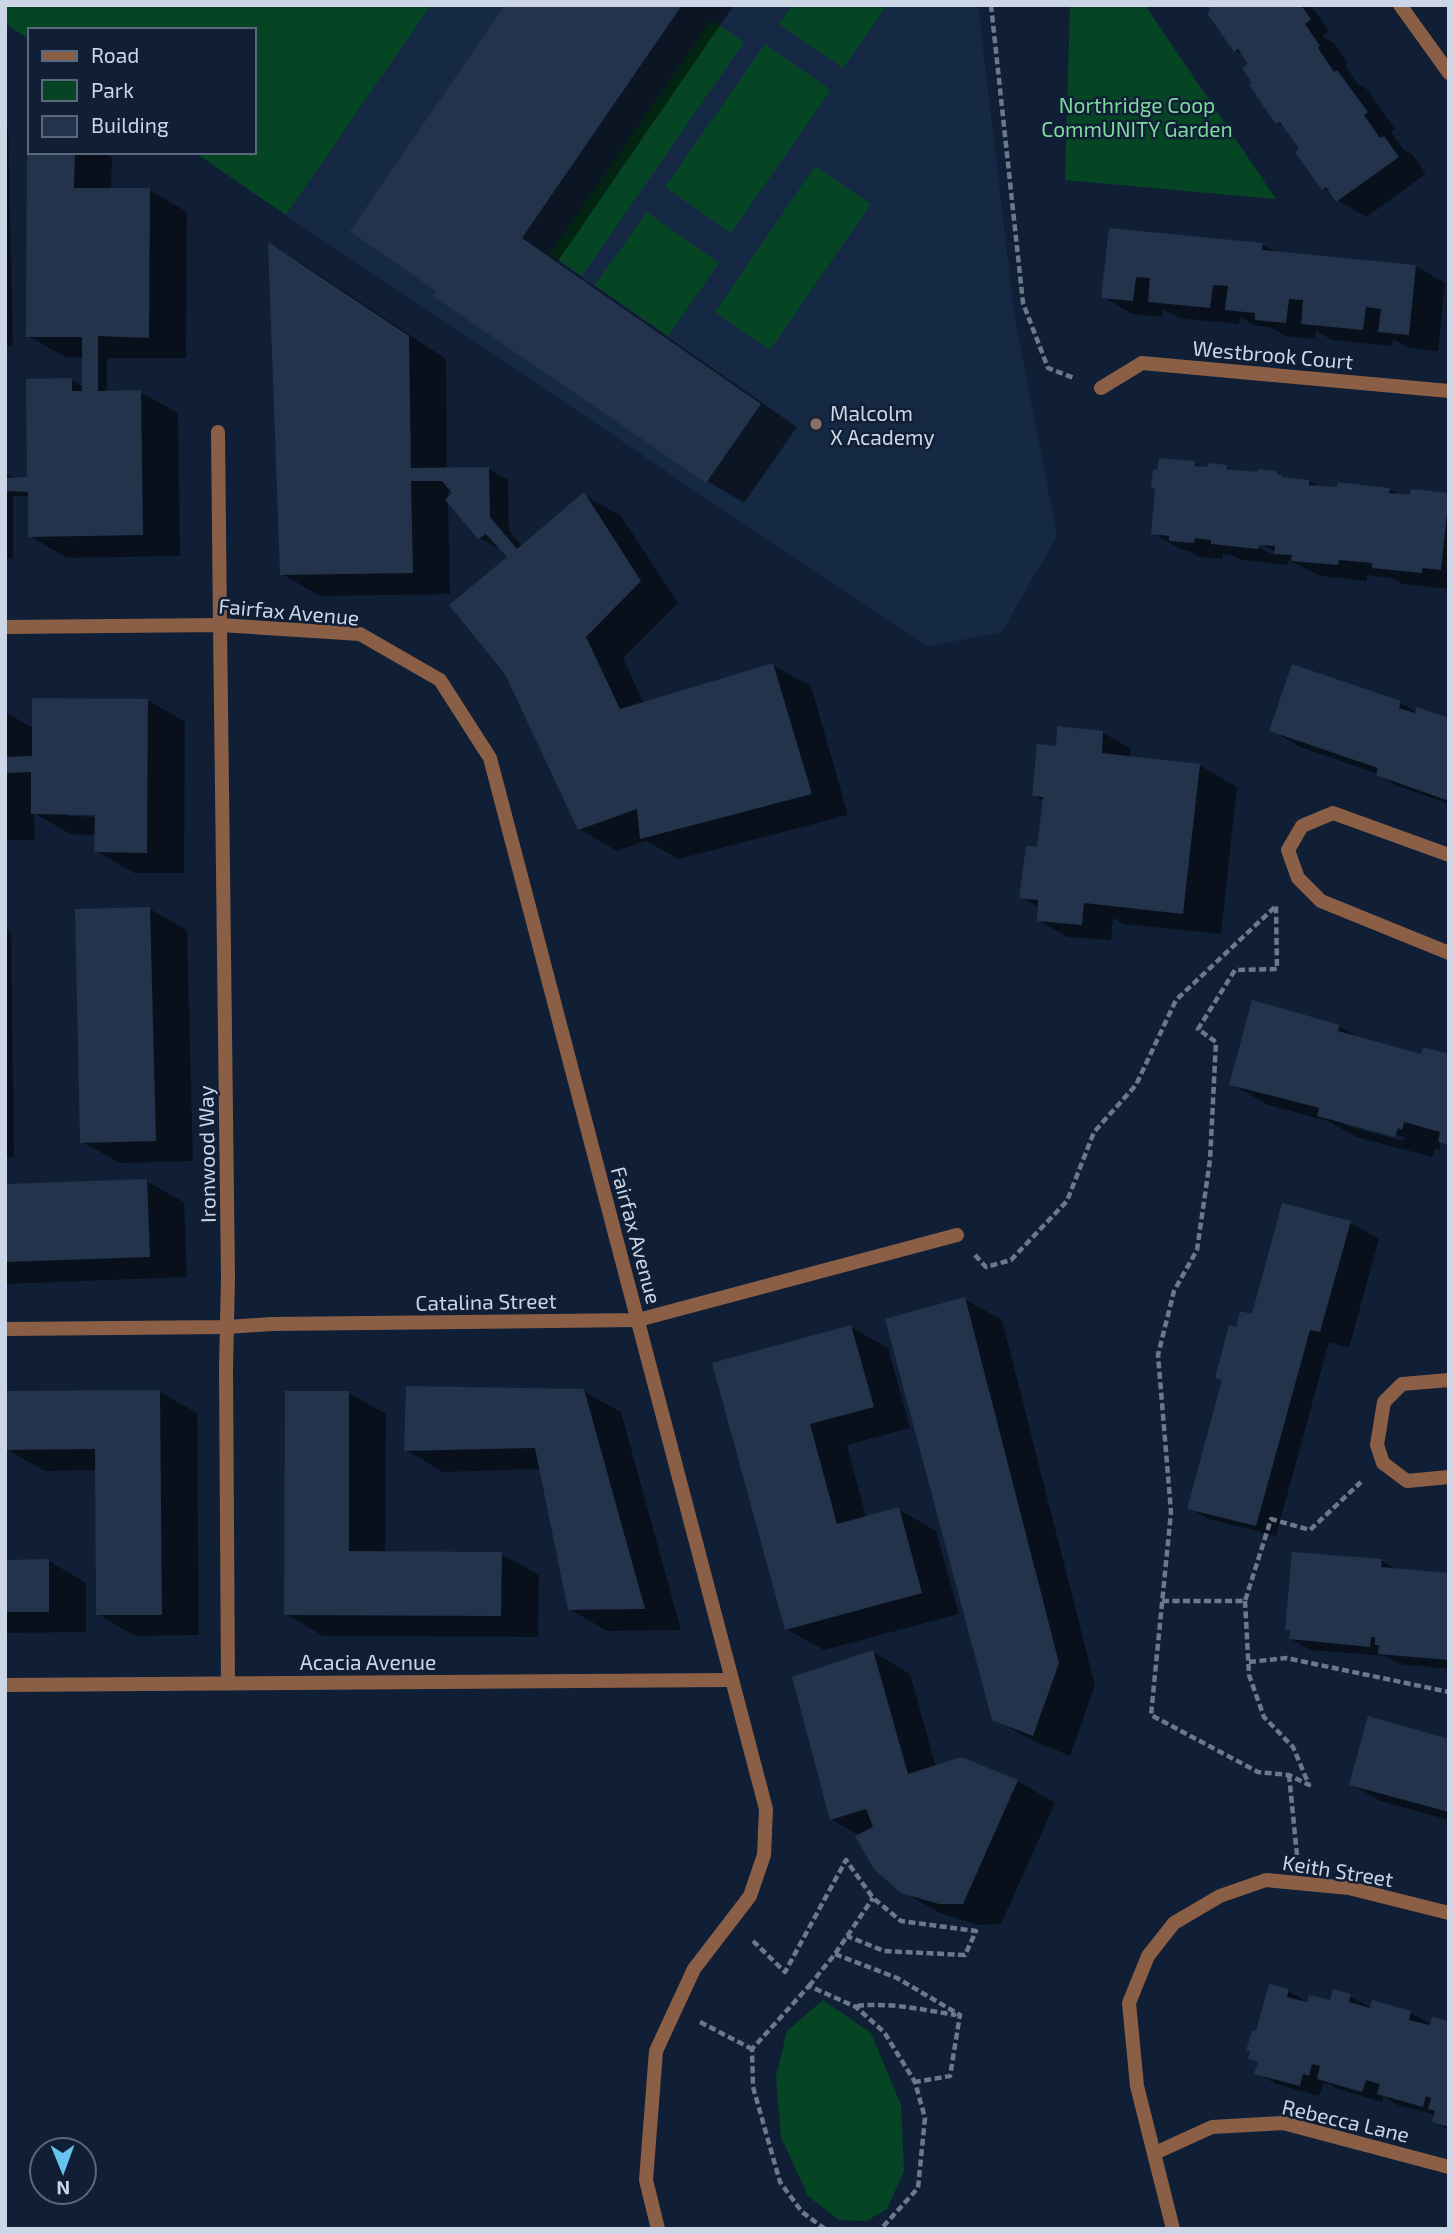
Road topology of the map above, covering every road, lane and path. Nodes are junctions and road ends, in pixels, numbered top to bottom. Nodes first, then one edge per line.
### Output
1 (991, 5) edge
2 (1400, 5) edge
3 (1449, 73) edge
4 (1101, 388) joint
5 (1449, 391) edge
6 (218, 432) dead end
7 (220, 625) junction
8 (5, 627) edge
9 (1449, 855) edge
10 (1298, 878) junction
11 (1276, 906) junction
12 (1449, 953) edge
13 (957, 1236) joint
14 (638, 1320) junction
15 (227, 1327) junction
16 (5, 1329) edge
17 (1449, 1380) edge
18 (1383, 1463) junction
19 (1449, 1477) edge
20 (1162, 1601) junction
21 (1245, 1601) junction
22 (1249, 1662) junction
23 (731, 1680) junction
24 (228, 1683) junction
25 (5, 1685) edge
26 (1449, 1692) edge
27 (1289, 1775) junction
28 (1300, 1884) junction
29 (873, 1898) junction
30 (1449, 1913) edge
31 (731, 1920) junction
32 (847, 1936) junction
33 (835, 1954) junction
34 (809, 1986) junction
35 (856, 2007) junction
36 (675, 2010) junction
37 (960, 2015) junction
38 (752, 2049) junction
39 (915, 2082) junction
40 (1155, 2152) junction
41 (1449, 2167) edge
42 (658, 2229) edge
43 (825, 2229) edge
44 (881, 2229) edge
45 (1173, 2229) edge

1 - 4 path
2 - 3 street
4 - 5 street, Westbrook Court
6 - 7 street, Ironwood Way
7 - 8 street, Fairfax Avenue
7 - 14 street, Fairfax Avenue
7 - 15 street, Ironwood Way
9 - 10 street
10 - 11 path
10 - 12 street
11 - 13 path
11 - 20 path
13 - 14 street, Catalina Street
14 - 15 street, Catalina Street
14 - 23 street, Fairfax Avenue
15 - 16 street, Catalina Street
15 - 24 street, Ironwood Way
17 - 18 street
18 - 19 street
18 - 21 path
20 - 21 path
20 - 27 path
21 - 22 path
22 - 26 path
22 - 27 path
23 - 24 street, Acacia Avenue
23 - 31 street, Fairfax Avenue
24 - 25 street, Acacia Avenue
27 - 28 path
28 - 30 street, Keith Street
28 - 40 street, Keith Street
29 - 31 path
29 - 32 path
29 - 32 path
31 - 36 street, Fairfax Avenue
32 - 33 path
33 - 34 path
33 - 37 path
34 - 35 path
34 - 38 path
35 - 37 path
35 - 39 path
36 - 38 path
36 - 42 street, Fairfax Avenue
37 - 39 path
38 - 43 path
39 - 44 path
40 - 41 street, Rebecca Lane
40 - 45 street, Keith Street

